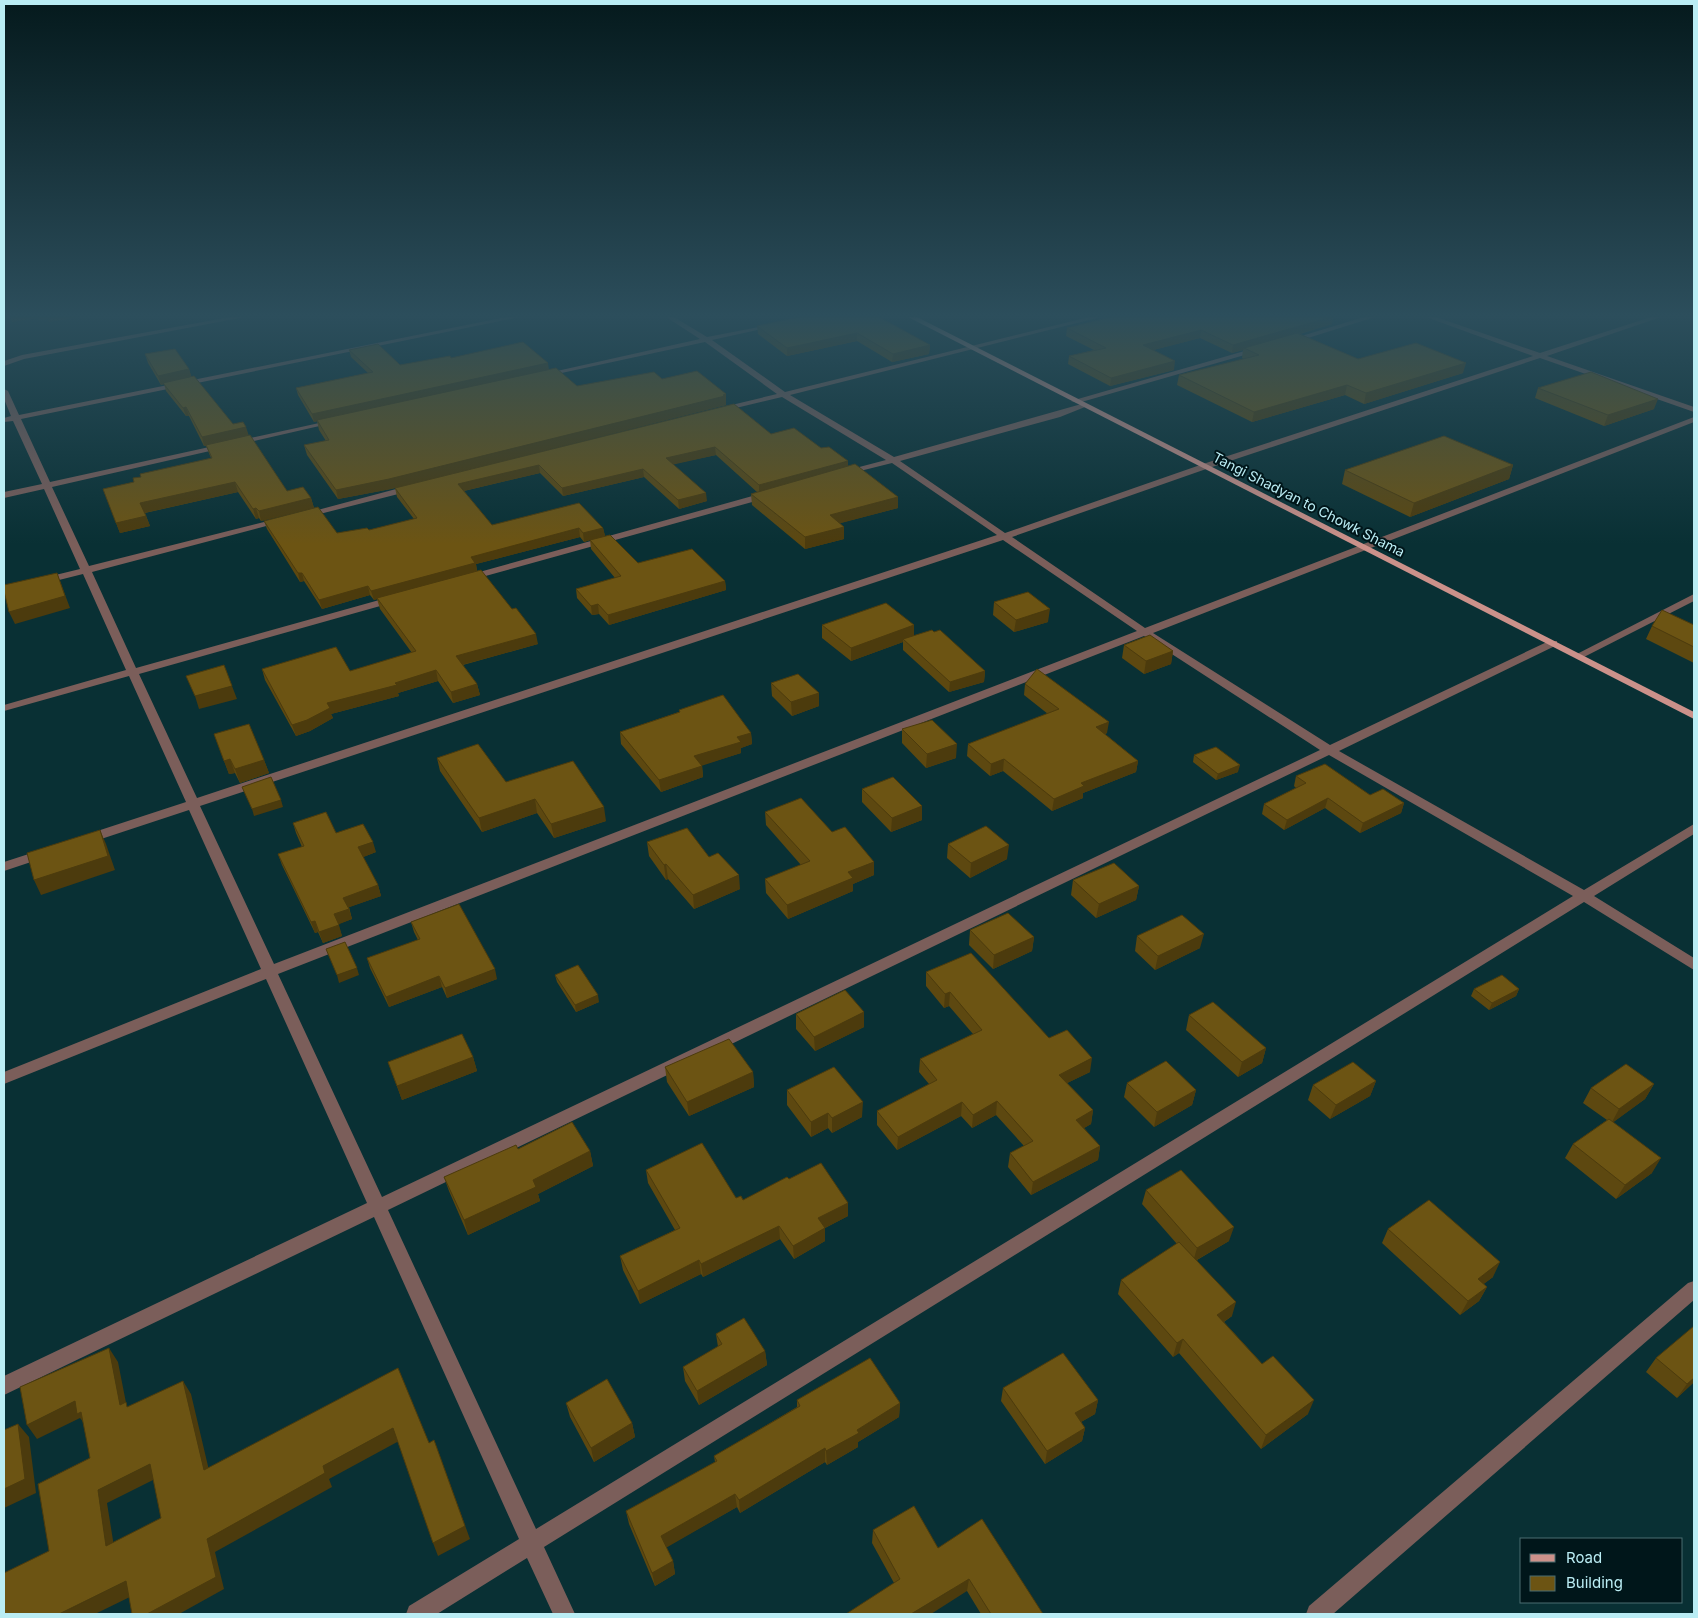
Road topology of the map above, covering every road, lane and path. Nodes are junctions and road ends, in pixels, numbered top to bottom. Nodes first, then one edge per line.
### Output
1 (4, 393) edge
2 (142, 393) edge
3 (780, 393) edge
4 (794, 393) edge
5 (1058, 393) edge
6 (1113, 393) edge
7 (1429, 393) edge
8 (1644, 393) edge
9 (784, 395) junction
10 (1078, 403) junction
11 (1694, 410) edge
12 (716, 412) edge
13 (1694, 418) edge
14 (10, 419) edge
15 (337, 421) edge
16 (893, 460) junction
17 (1206, 466) junction
18 (835, 476) edge
19 (47, 485) junction
20 (425, 485) edge
21 (777, 492) edge
22 (4, 495) edge
23 (1002, 537) junction
24 (1366, 548) junction
25 (86, 570) junction
26 (460, 580) edge
27 (31, 583) edge
28 (402, 596) edge
29 (1694, 597) edge
30 (1146, 633) junction
31 (1553, 643) junction
32 (1578, 656) junction
33 (132, 671) junction
34 (4, 708) edge
35 (1694, 716) edge
36 (1329, 750) junction
37 (194, 804) junction
38 (1694, 828) edge
39 (76, 843) edge
40 (58, 849) edge
41 (4, 867) edge
42 (1584, 896) junction
43 (1694, 965) edge
44 (271, 972) junction
45 (4, 1078) edge
46 (378, 1207) junction
47 (1694, 1289) edge
48 (4, 1386) edge
49 (532, 1544) junction
50 (417, 1614) edge
51 (564, 1614) edge
52 (1318, 1614) edge

1 - 14 street
2 - 14 street
3 - 9 street
4 - 9 street
5 - 10 main road, Tangi Shadyan to Chowk Shama
6 - 10 street
7 - 17 street
8 - 11 street
9 - 12 street
9 - 16 street
10 - 16 street
10 - 17 main road, Tangi Shadyan to Chowk Shama
13 - 24 street
14 - 19 street
15 - 19 street
16 - 18 street
16 - 23 street
17 - 23 street
17 - 24 main road, Tangi Shadyan to Chowk Shama
19 - 22 street
19 - 25 street
20 - 25 street
21 - 26 street
23 - 30 street
23 - 37 street
24 - 30 street
24 - 31 main road, Tangi Shadyan to Chowk Shama
25 - 27 street
25 - 33 street
28 - 33 street
29 - 32 street
30 - 36 street
30 - 44 street
31 - 32 main road, Tangi Shadyan to Chowk Shama
31 - 36 street
32 - 35 main road, Tangi Shadyan to Chowk Shama
33 - 34 street
33 - 37 street
36 - 42 street
36 - 46 street
37 - 39 street
37 - 44 street
38 - 42 street
40 - 41 street
42 - 43 street
42 - 49 street
44 - 45 street
44 - 46 street
46 - 48 street
46 - 49 street
47 - 52 street
49 - 50 street
49 - 51 street

